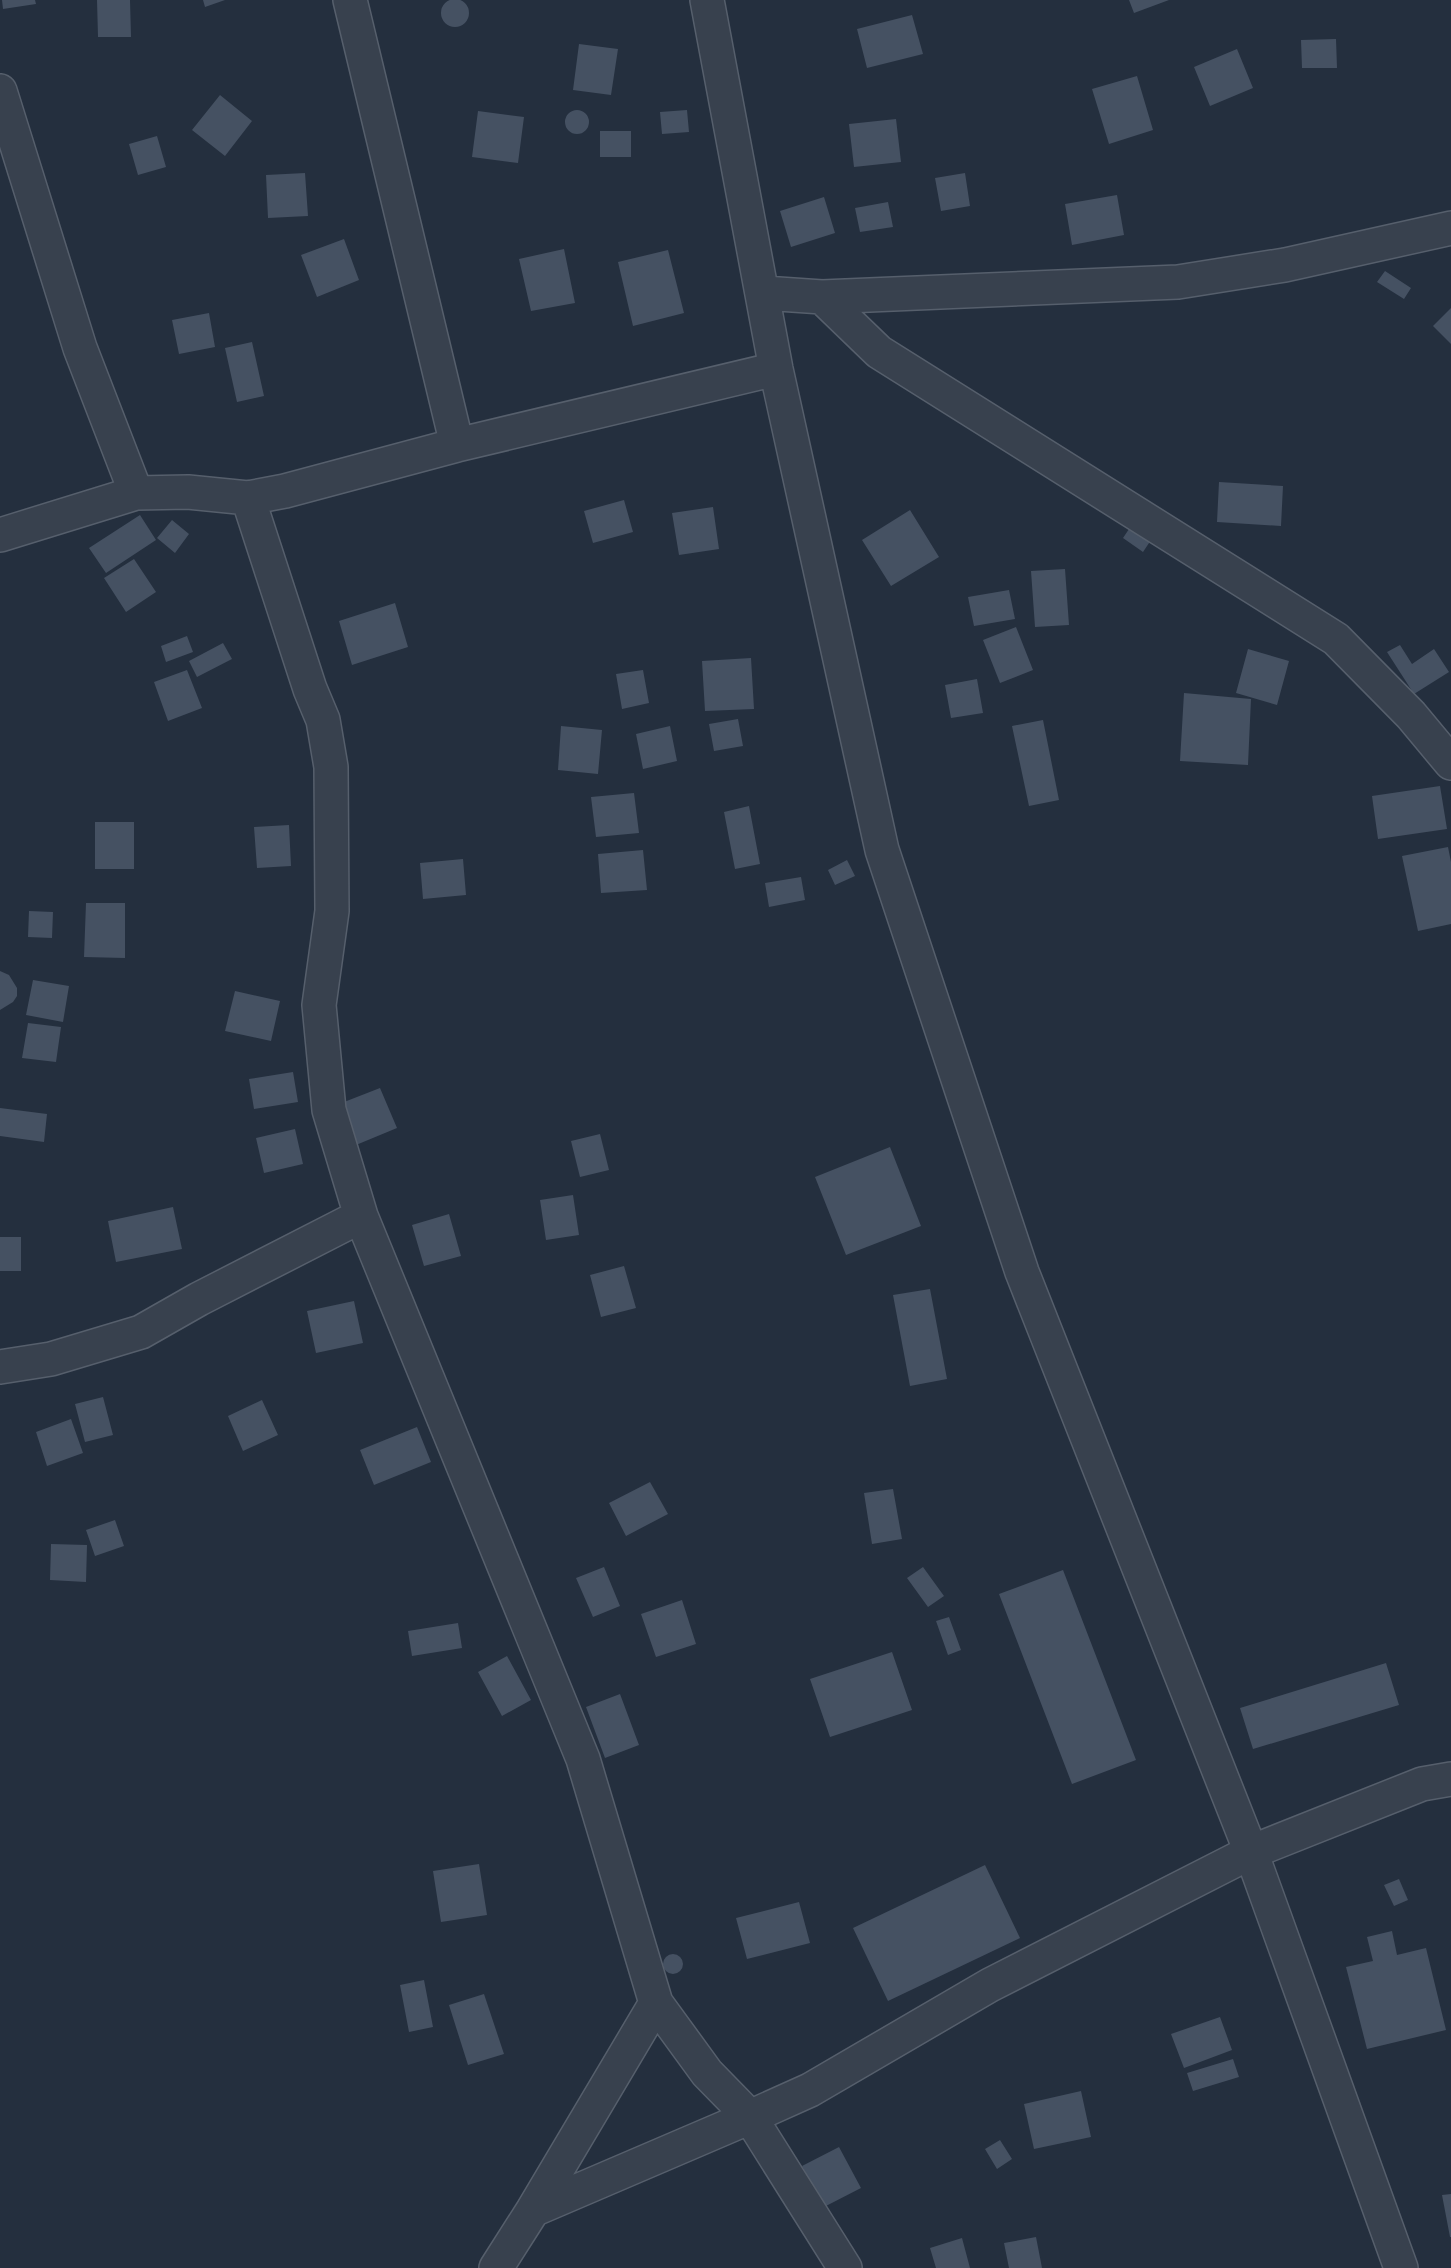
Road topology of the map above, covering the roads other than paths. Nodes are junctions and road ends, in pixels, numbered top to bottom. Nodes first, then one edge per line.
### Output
1 (350, 0) edge
2 (707, 0) edge
3 (0, 91) edge
4 (1451, 228) edge
5 (764, 292) junction
6 (822, 297) junction
7 (776, 369) junction
8 (457, 445) junction
9 (136, 493) junction
10 (248, 498) junction
11 (0, 535) edge
12 (1451, 764) edge
13 (361, 1216) junction
14 (0, 1367) edge
15 (1451, 1779) edge
16 (1251, 1852) junction
17 (656, 2003) junction
18 (750, 2117) junction
19 (533, 2210) junction
20 (496, 2268) edge
21 (844, 2268) edge
22 (1401, 2268) edge

1 - 8 street
2 - 5 street
3 - 9 street
4 - 6 street
5 - 6 street
5 - 7 street
6 - 12 street
7 - 8 street
7 - 16 street
8 - 10 street
9 - 10 street
9 - 11 street
10 - 13 street
13 - 14 street
13 - 17 street
15 - 16 street
16 - 18 street
16 - 22 street
17 - 18 street
17 - 19 street
18 - 19 street
18 - 21 street
19 - 20 street

